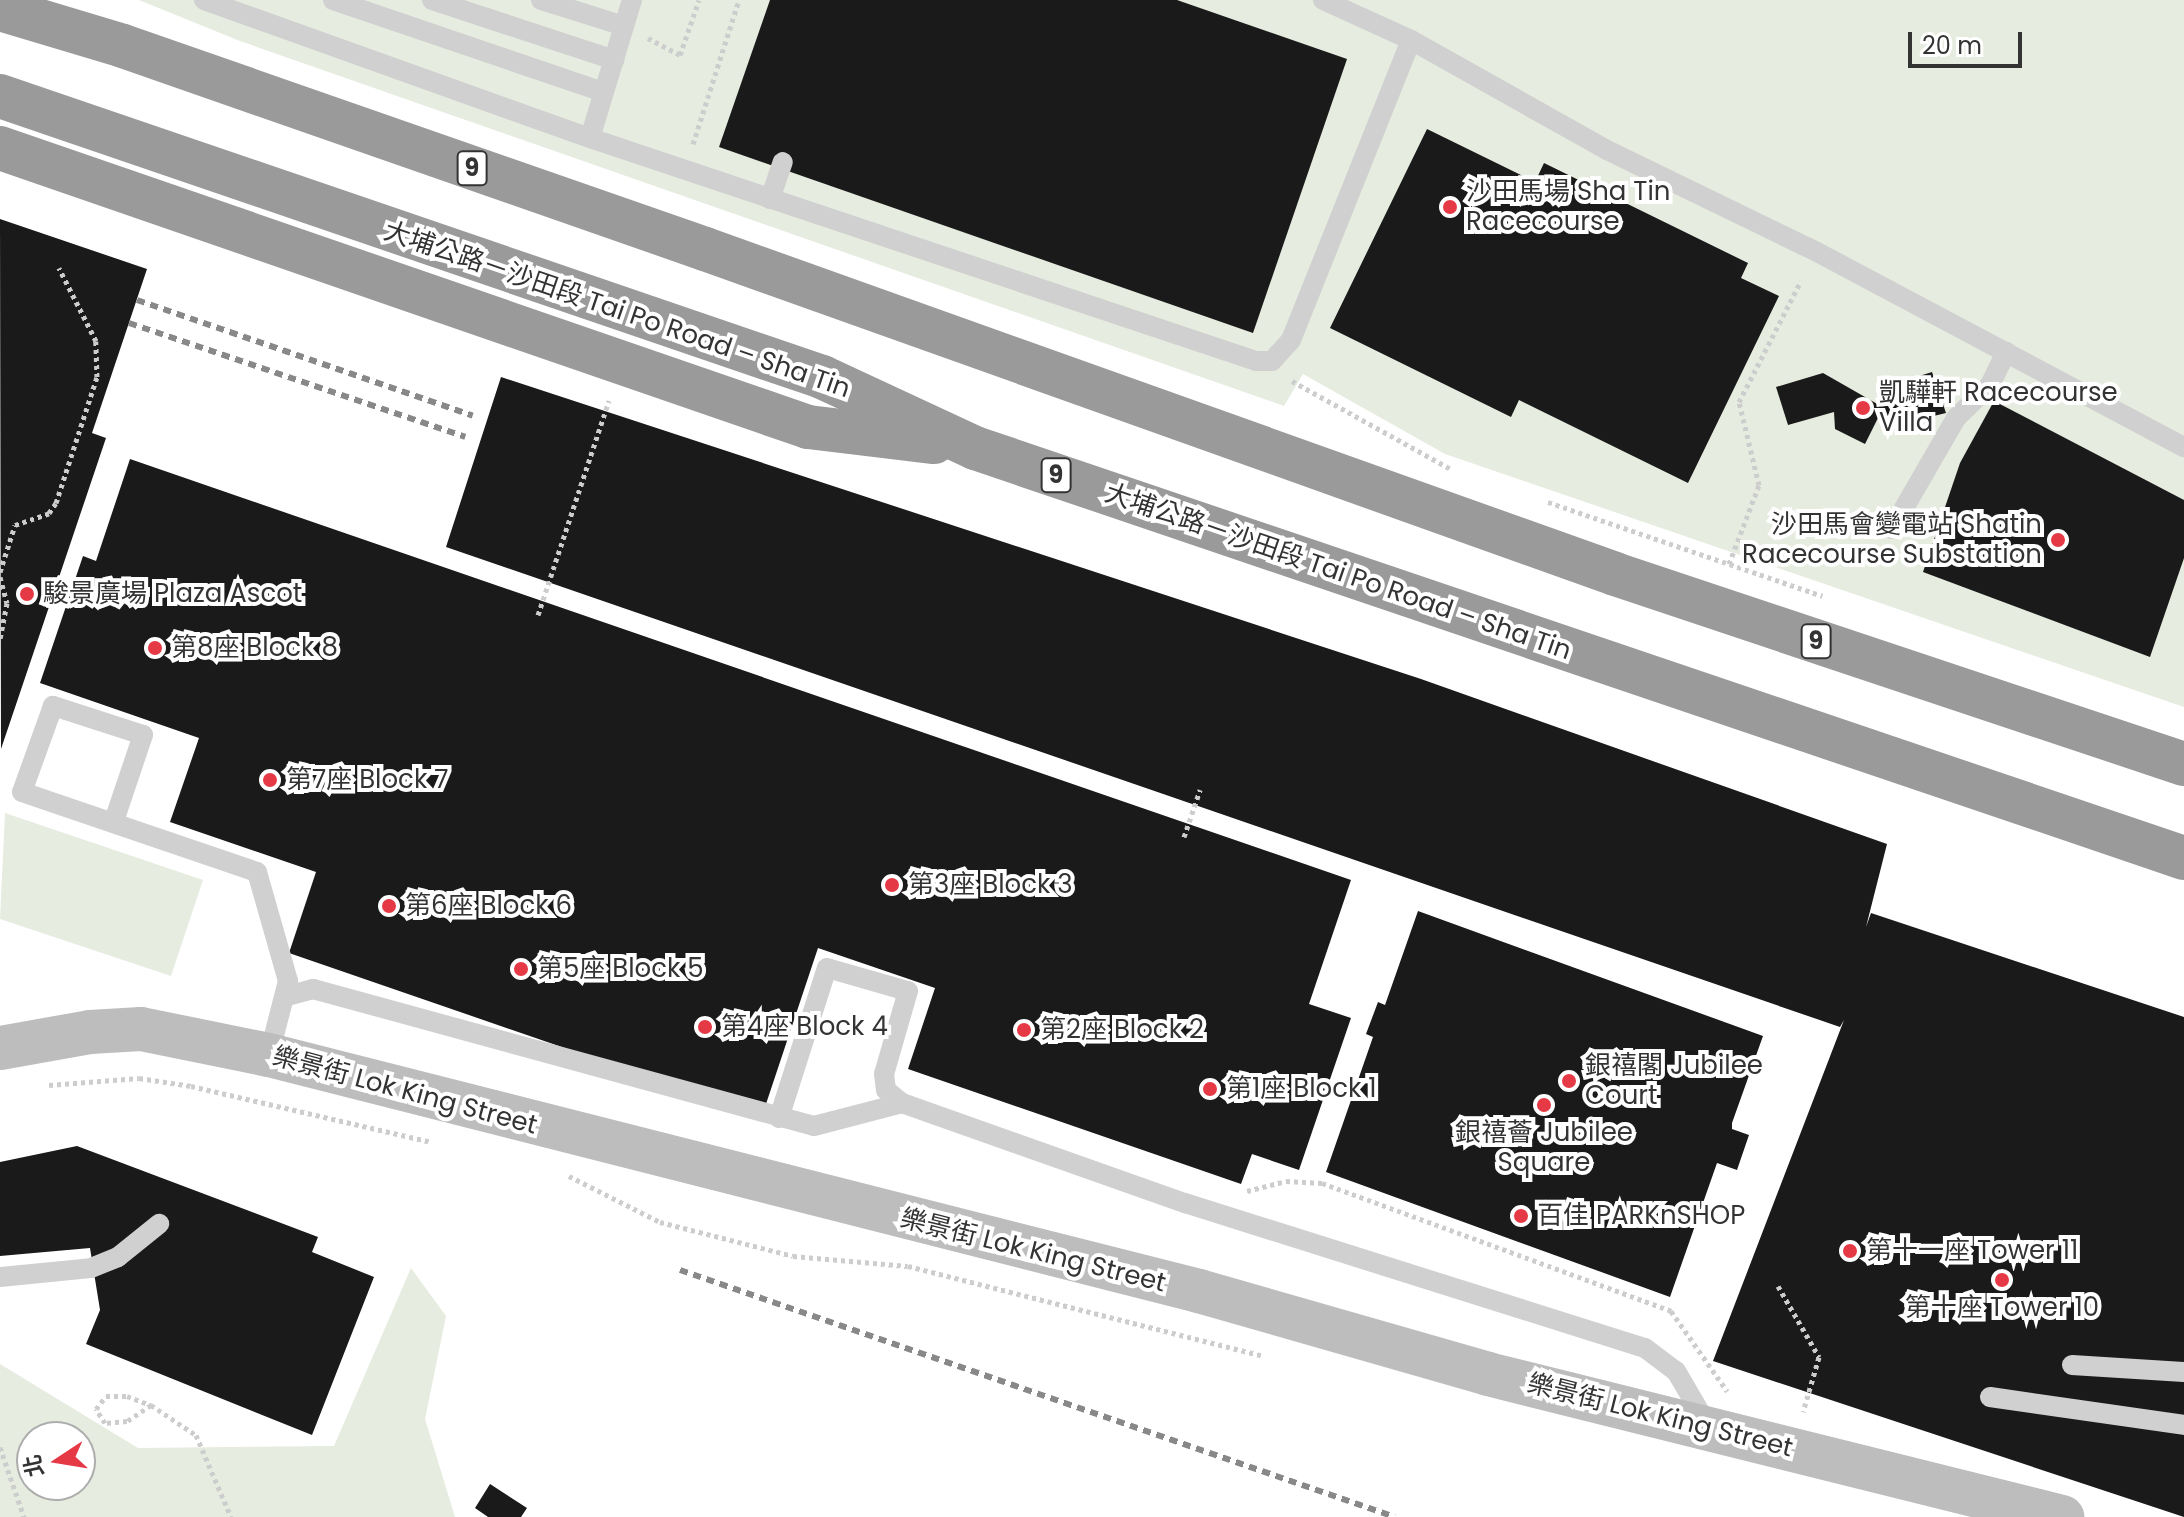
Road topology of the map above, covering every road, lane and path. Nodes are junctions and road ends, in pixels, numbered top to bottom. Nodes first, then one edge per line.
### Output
1 (59, 0) edge
2 (204, 0) edge
3 (333, 0) edge
4 (432, 0) edge
5 (541, 0) edge
6 (632, 0) edge
7 (699, 0) edge
8 (739, 0) edge
9 (1323, 0) edge
10 (0, 9) edge
11 (624, 26) junction
12 (1411, 40) junction
13 (123, 46) junction
14 (680, 55) dead end
15 (614, 60) junction
16 (603, 92) junction
17 (0, 96) edge
18 (699, 124) dead end
19 (590, 138) junction
20 (0, 148) edge
21 (783, 162) dead end
22 (770, 199) junction
23 (59, 268) dead end
24 (1801, 281) dead end
25 (2006, 352) junction
26 (1272, 361) junction
27 (2184, 447) edge
28 (975, 448) junction
29 (1458, 472) dead end
30 (1533, 497) dead end
31 (1892, 529) dead end
32 (1729, 564) junction
33 (0, 574) edge
34 (1833, 600) dead end
35 (0, 640) edge
36 (2184, 764) edge
37 (1200, 790) dead end
38 (114, 821) junction
39 (1184, 837) dead end
40 (2184, 858) edge
41 (285, 965) junction
42 (313, 989) junction
43 (287, 996) junction
44 (0, 1048) edge
45 (269, 1055) junction
46 (36, 1086) dead end
47 (902, 1103) junction
48 (779, 1118) junction
49 (441, 1145) dead end
50 (560, 1172) dead end
51 (1241, 1192) dead end
52 (159, 1224) dead end
53 (0, 1277) edge
54 (1778, 1286) dead end
55 (1274, 1359) dead end
56 (2072, 1365) dead end
57 (2184, 1372) edge
58 (1990, 1397) dead end
59 (151, 1405) junction
60 (1719, 1412) junction
61 (1800, 1421) dead end
62 (2184, 1425) edge
63 (0, 1447) edge
64 (24, 1517) edge
65 (231, 1517) edge
66 (2062, 1517) edge

1 - 13 highway
2 - 19 lane
3 - 16 lane
4 - 15 lane
5 - 11 lane
6 - 11 lane
7 - 14 path
8 - 18 path
9 - 12 lane
10 - 13 highway, 9
11 - 15 lane
12 - 25 lane
12 - 26 lane
13 - 36 highway, 9
15 - 16 lane
16 - 19 lane
17 - 28 highway, 大埔公路－沙田段 Tai Po Road – Sha Tin / 9
19 - 22 lane
20 - 28 highway
21 - 22 lane
22 - 26 lane
23 - 33 path
24 - 32 path
25 - 27 lane
25 - 31 lane
26 - 29 path
28 - 40 highway, 大埔公路－沙田段 Tai Po Road – Sha Tin / 9
30 - 32 path
32 - 34 path
33 - 35 path
37 - 39 path
38 - 38 lane
38 - 41 lane
41 - 42 lane
41 - 43 lane
42 - 43 lane
42 - 48 lane
43 - 45 lane
44 - 45 street, 樂景街 Lok King Street
45 - 60 street, 樂景街 Lok King Street
46 - 49 path
47 - 48 lane
47 - 48 lane
47 - 60 lane
50 - 55 path
51 - 60 path
52 - 53 lane
54 - 61 path
56 - 57 lane
58 - 62 lane
59 - 59 path
59 - 65 path
60 - 66 street, 樂景街 Lok King Street
63 - 64 path

